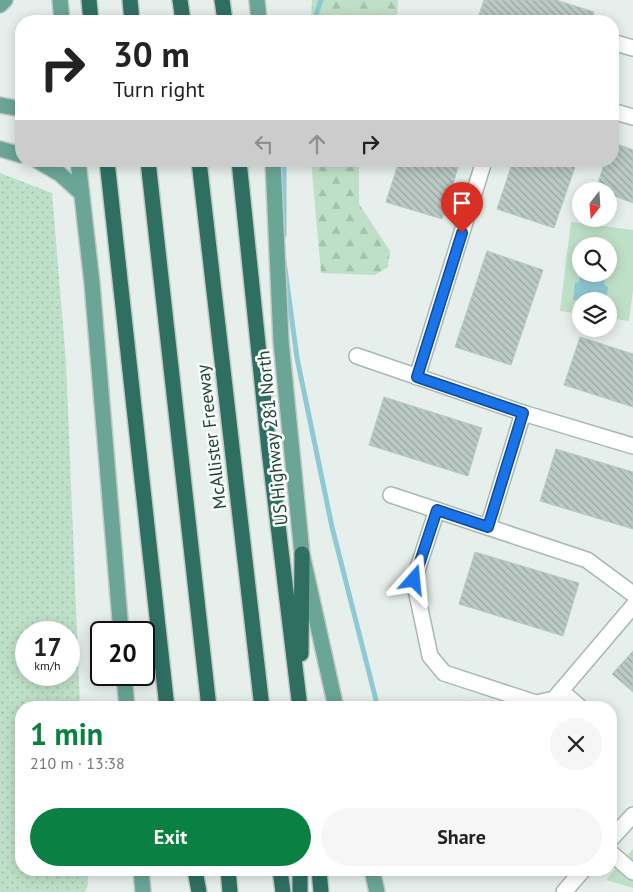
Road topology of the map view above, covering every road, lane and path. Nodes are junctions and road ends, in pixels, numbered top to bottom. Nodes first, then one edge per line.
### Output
1 (5, 0) edge
2 (60, 0) edge
3 (89, 0) edge
4 (130, 0) edge
5 (180, 0) edge
6 (222, 0) edge
7 (257, 0) edge
8 (0, 4) edge
9 (61, 15) edge
10 (90, 15) edge
11 (131, 15) edge
12 (182, 15) edge
13 (223, 15) edge
14 (258, 15) edge
15 (619, 44) edge
16 (633, 48) edge
17 (0, 105) edge
18 (15, 109) edge
19 (619, 113) edge
20 (633, 117) edge
21 (0, 149) edge
22 (15, 153) edge
23 (48, 167) edge
24 (79, 167) edge
25 (108, 167) edge
26 (149, 167) edge
27 (200, 167) edge
28 (240, 167) edge
29 (273, 167) edge
30 (482, 167) edge
31 (82, 193) junction
32 (357, 356) dead end
33 (417, 377) junction
34 (523, 413) junction
35 (633, 446) edge
36 (391, 495) dead end
37 (437, 510) junction
38 (488, 527) junction
39 (302, 554) junction
40 (633, 594) edge
41 (633, 606) edge
42 (120, 621) edge
43 (125, 686) edge
44 (561, 691) junction
45 (126, 701) edge
46 (166, 701) edge
47 (208, 701) edge
48 (261, 701) edge
49 (299, 701) edge
50 (300, 701) edge
51 (334, 701) edge
52 (530, 701) edge
53 (545, 701) edge
54 (573, 701) edge
55 (633, 815) edge
56 (617, 832) edge
57 (617, 858) edge
58 (633, 872) edge
59 (142, 876) edge
60 (196, 876) edge
61 (229, 876) edge
62 (281, 876) edge
63 (300, 876) edge
64 (320, 876) edge
65 (373, 876) edge
66 (578, 876) edge
67 (143, 892) edge
68 (199, 892) edge
69 (230, 892) edge
70 (283, 892) edge
71 (300, 892) edge
72 (321, 892) edge
73 (377, 892) edge
74 (564, 892) edge

1 - 8 main road
2 - 9 main road
3 - 10 highway
4 - 11 highway
5 - 12 highway
6 - 13 highway
7 - 14 main road
15 - 16 street
17 - 18 main road
19 - 20 street
21 - 22 main road
23 - 31 main road
24 - 31 main road
25 - 46 highway
26 - 47 highway, McAllister Freeway
27 - 48 highway, McAllister Freeway
28 - 49 highway
29 - 39 main road, US Highway 281 North
30 - 33 street
31 - 42 main road
32 - 33 street
33 - 34 street
34 - 35 street
34 - 38 street
36 - 37 street
37 - 38 street
37 - 52 street
38 - 40 street
39 - 50 highway
39 - 51 main road, US Highway 281 North
41 - 44 street
43 - 45 main road
44 - 53 street
44 - 54 street
55 - 56 street
57 - 58 street
59 - 67 main road
60 - 68 highway
61 - 69 highway
62 - 70 highway
63 - 71 highway
64 - 72 highway
65 - 73 main road
66 - 74 street

